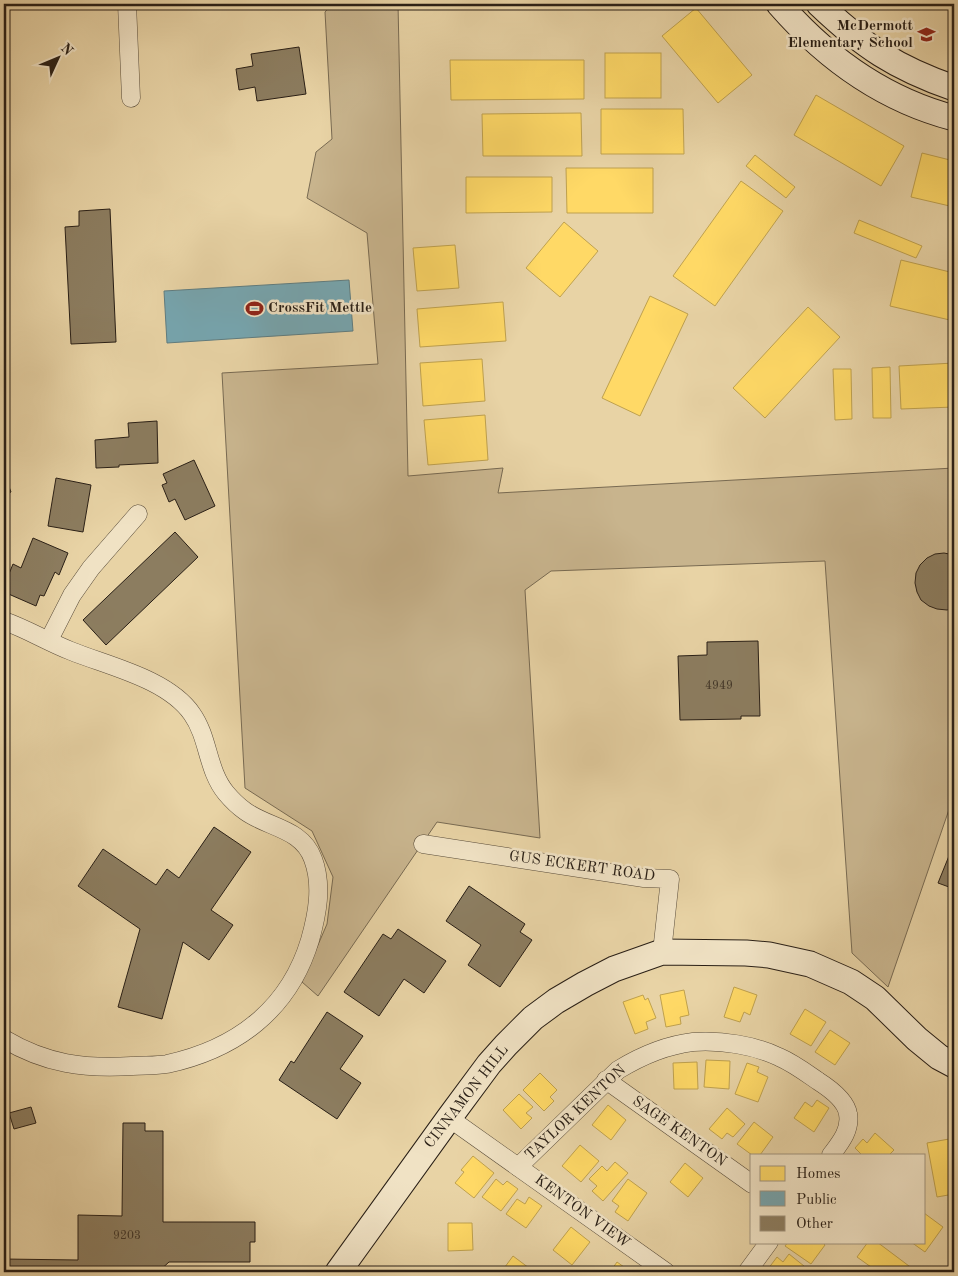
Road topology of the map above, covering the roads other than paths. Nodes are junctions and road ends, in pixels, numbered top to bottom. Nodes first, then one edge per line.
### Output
1 (127, 4) edge
2 (779, 4) edge
3 (827, 11) edge
4 (816, 41) junction
5 (954, 88) edge
6 (131, 98) dead end
7 (954, 118) edge
8 (138, 514) dead end
9 (4, 620) edge
10 (49, 640) junction
11 (423, 844) dead end
12 (662, 952) junction
13 (4, 1039) edge
14 (954, 1065) edge
15 (606, 1080) junction
16 (449, 1118) junction
17 (832, 1154) edge
18 (518, 1166) junction
19 (750, 1183) edge
20 (768, 1244) edge
21 (338, 1272) edge
22 (666, 1272) edge
23 (748, 1272) edge

1 - 6 street
2 - 4 street
3 - 4 street
3 - 5 street
4 - 7 street
8 - 10 street
9 - 10 street
10 - 13 street
11 - 12 street, GUS ECKERT ROAD
12 - 14 street
12 - 16 street, CINNAMON HILL
15 - 17 street, TAYLOR KENTON
15 - 18 street, TAYLOR KENTON
15 - 19 street, SAGE KENTON
16 - 18 street, KENTON VIEW
16 - 21 street, CINNAMON HILL
18 - 22 street, KENTON VIEW
20 - 23 street

